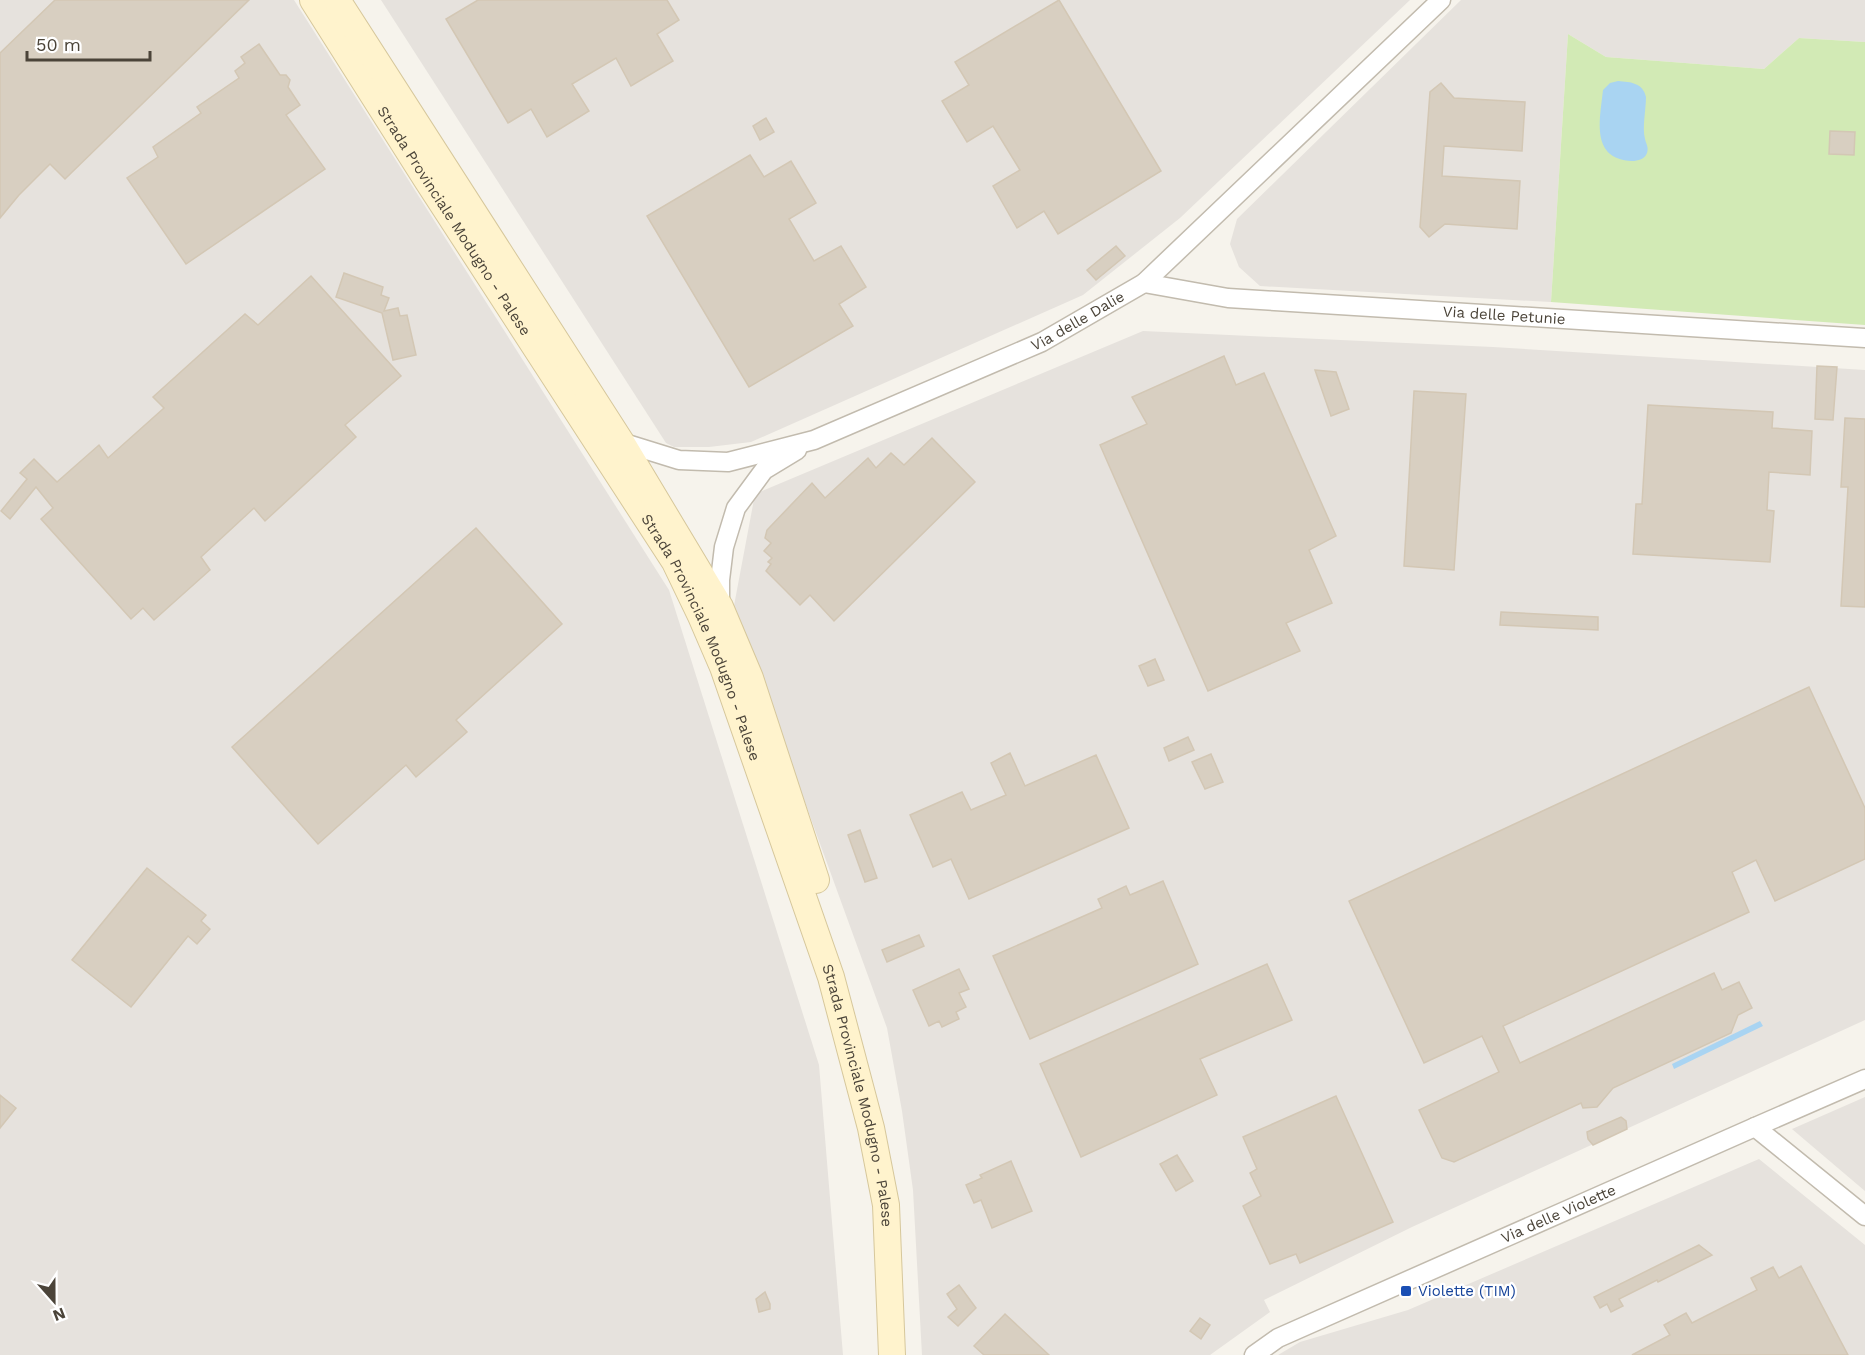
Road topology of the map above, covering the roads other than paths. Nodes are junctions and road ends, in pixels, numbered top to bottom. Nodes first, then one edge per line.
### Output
1 (313, 0) edge
2 (337, 0) edge
3 (1441, 0) edge
4 (1144, 283) junction
5 (1865, 338) edge
6 (814, 440) junction
7 (621, 442) junction
8 (720, 607) junction
9 (1865, 1079) edge
10 (1755, 1126) junction
11 (1865, 1216) edge
12 (892, 1355) edge
13 (910, 1355) edge
14 (1254, 1355) edge

1 - 12 main road, Strada Provinciale Modugno - Palese
2 - 7 main road, Strada Provinciale Modugno - Palese
3 - 4 street, Via delle Dalie
4 - 5 street, Via delle Petunie
4 - 6 street, Via delle Dalie
6 - 7 street, Via delle Dalie
6 - 8 street
7 - 8 main road, Strada Provinciale Modugno - Palese
8 - 13 main road, Strada Provinciale Modugno - Palese
9 - 10 street, Via delle Violette
10 - 11 street
10 - 14 street, Via delle Violette

